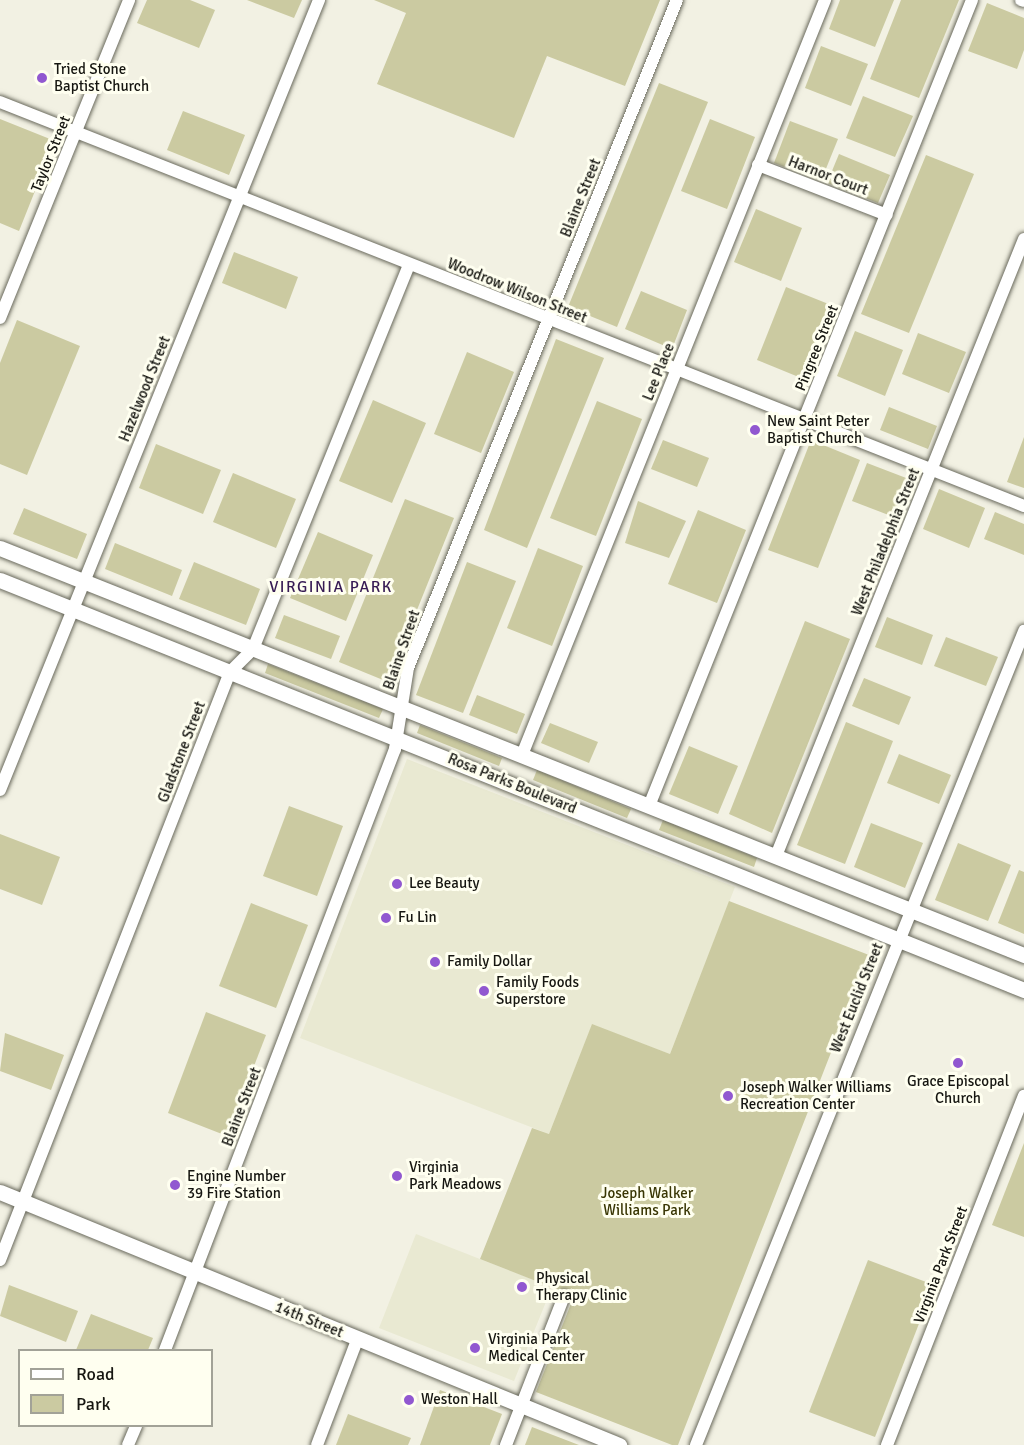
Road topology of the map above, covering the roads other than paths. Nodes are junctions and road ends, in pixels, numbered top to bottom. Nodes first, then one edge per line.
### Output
1 (129, 0) edge
2 (318, 0) edge
3 (677, 0) edge
4 (825, 0) edge
5 (972, 0) edge
6 (0, 102) edge
7 (76, 132) junction
8 (758, 165) junction
9 (239, 197) junction
10 (887, 215) junction
11 (1024, 239) edge
12 (409, 264) junction
13 (0, 318) edge
14 (548, 320) junction
15 (676, 370) junction
16 (804, 420) junction
17 (932, 469) junction
18 (1024, 506) edge
19 (0, 548) edge
20 (0, 580) edge
21 (83, 581) junction
22 (71, 609) junction
23 (1024, 631) edge
24 (253, 649) junction
25 (230, 672) junction
26 (398, 706) junction
27 (395, 738) junction
28 (522, 755) junction
29 (0, 790) edge
30 (649, 806) junction
31 (776, 856) junction
32 (910, 909) junction
33 (897, 938) junction
34 (1024, 955) edge
35 (1024, 990) edge
36 (1024, 1096) edge
37 (0, 1192) edge
38 (23, 1201) junction
39 (0, 1260) edge
40 (194, 1273) junction
41 (564, 1296) dead end
42 (357, 1340) junction
43 (165, 1349) edge
44 (521, 1406) junction
45 (135, 1427) edge
46 (128, 1445) edge
47 (317, 1445) edge
48 (507, 1445) edge
49 (619, 1445) edge
50 (696, 1445) edge
51 (887, 1445) edge

1 - 7 street, Taylor Street
2 - 9 street, Hazelwood Street
3 - 14 street, Blaine Street
4 - 8 street, Lee Place
5 - 10 street, Pingree Street
6 - 7 street, Woodrow Wilson Street
7 - 9 street, Woodrow Wilson Street
7 - 13 street, Taylor Street
8 - 10 street, Harnor Court
8 - 15 street, Lee Place
9 - 12 street, Woodrow Wilson Street
9 - 21 street, Hazelwood Street
10 - 16 street, Pingree Street
11 - 17 street, West Philadelphia Street
12 - 14 street, Woodrow Wilson Street
12 - 24 street, Gladstone Street
14 - 15 street, Woodrow Wilson Street
14 - 26 street, Blaine Street
15 - 16 street, Woodrow Wilson Street
15 - 28 street, Lee Place
16 - 17 street, Woodrow Wilson Street
16 - 30 street, Pingree Street
17 - 18 street, Woodrow Wilson Street
17 - 31 street, West Philadelphia Street
19 - 21 street, Rosa Parks Boulevard
20 - 22 street, Rosa Parks Boulevard
21 - 22 street, Hazelwood Street
21 - 24 street, Rosa Parks Boulevard
22 - 25 street, Rosa Parks Boulevard
22 - 29 street, Hazelwood Street
23 - 32 street, West Euclid Street
24 - 25 street, Gladstone Street
24 - 26 street, Rosa Parks Boulevard
25 - 27 street, Rosa Parks Boulevard
25 - 38 street, Gladstone Street
26 - 27 street, Blaine Street
26 - 28 street, Rosa Parks Boulevard
27 - 33 street, Rosa Parks Boulevard
27 - 40 street, Blaine Street
28 - 30 street, Rosa Parks Boulevard
30 - 31 street, Rosa Parks Boulevard
31 - 32 street, Rosa Parks Boulevard
32 - 33 street, West Euclid Street
32 - 34 street, Rosa Parks Boulevard
33 - 35 street, Rosa Parks Boulevard
33 - 50 street, West Euclid Street
36 - 51 street, Virginia Park Street
37 - 38 street, 14th Street
38 - 39 street, Gladstone Street
38 - 40 street, 14th Street
40 - 42 street, 14th Street
40 - 43 street, Blaine Street
41 - 44 street
42 - 44 street, 14th Street
42 - 47 street
44 - 48 street
44 - 49 street, 14th Street
45 - 46 street

